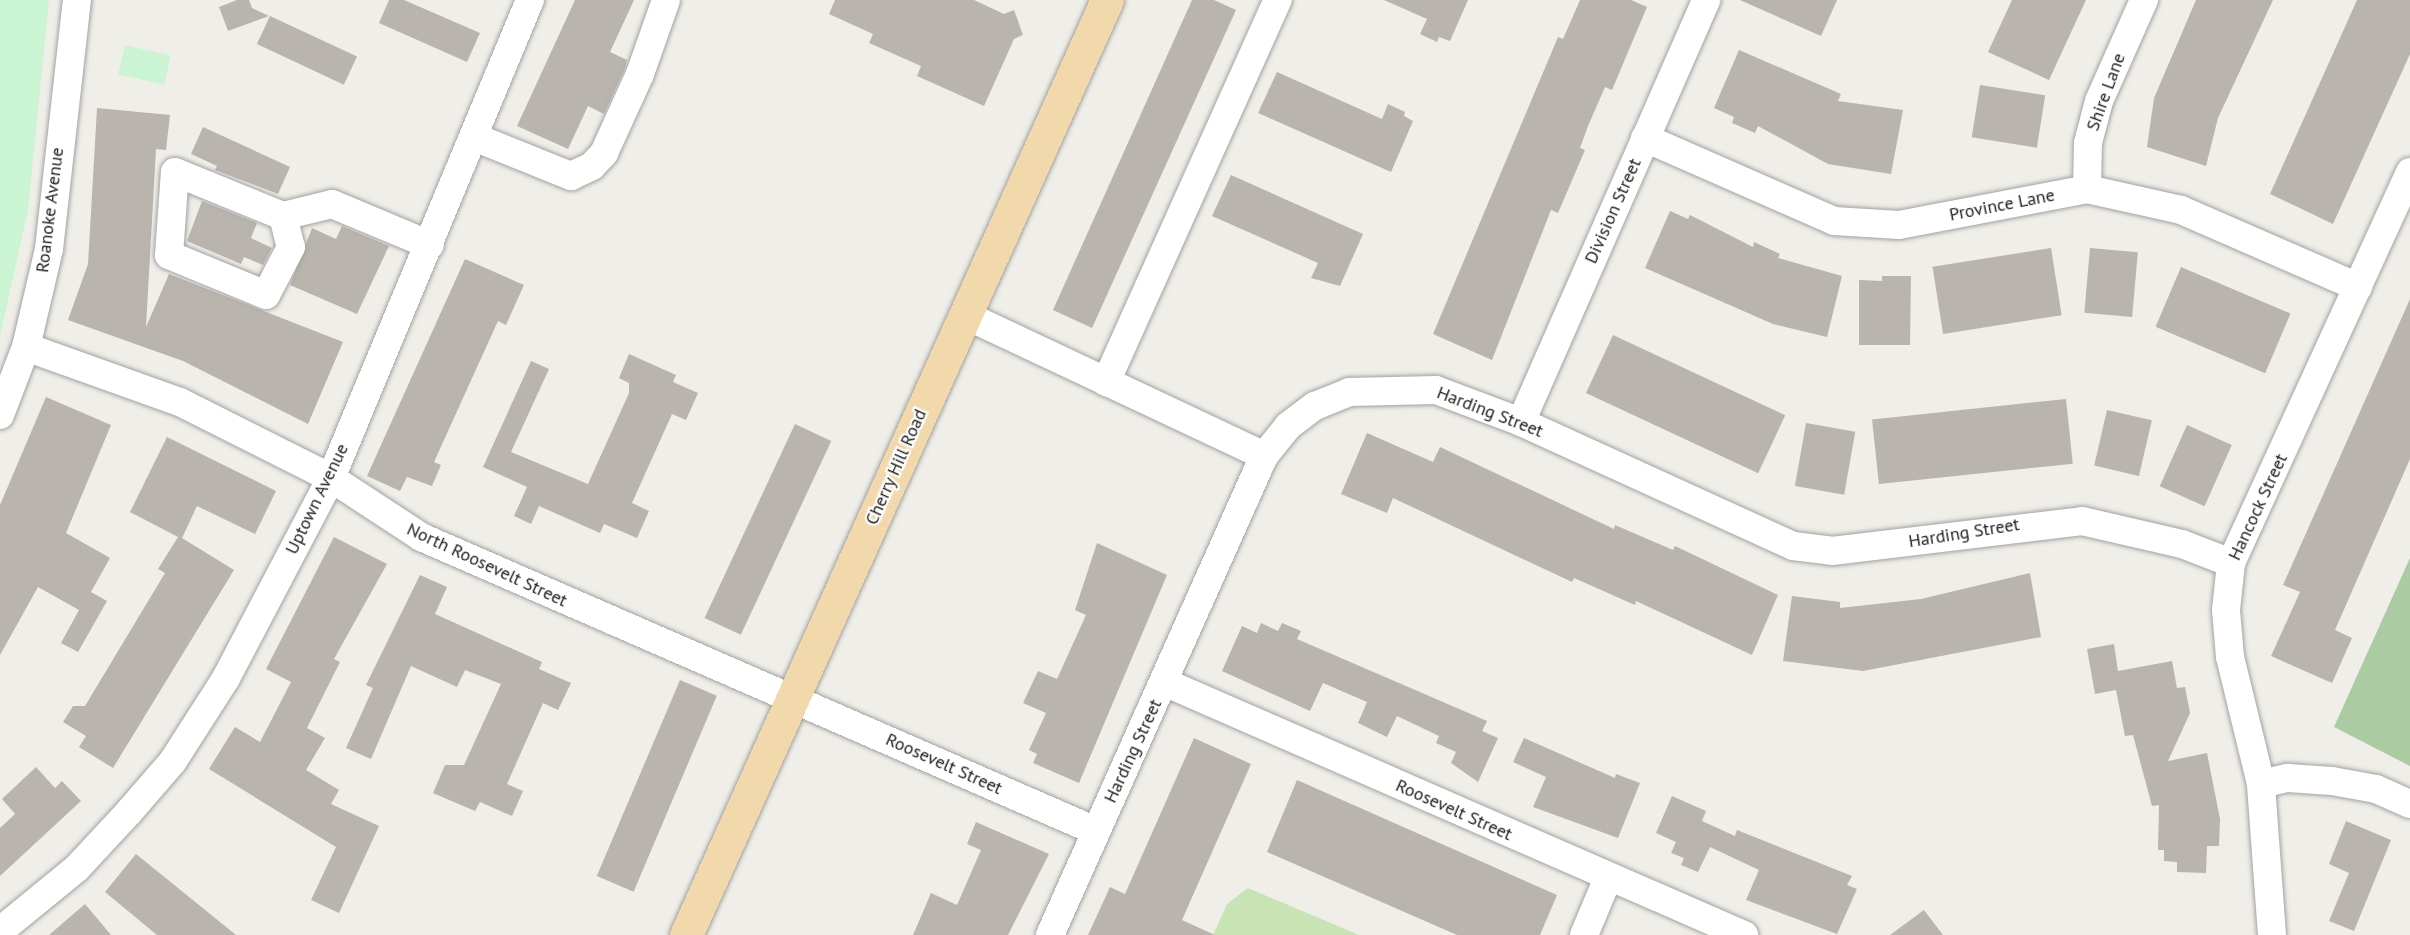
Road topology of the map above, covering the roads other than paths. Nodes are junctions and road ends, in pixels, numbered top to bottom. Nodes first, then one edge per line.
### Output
1 (77, 0) edge
2 (530, 0) edge
3 (666, 0) edge
4 (1107, 0) edge
5 (1278, 0) edge
6 (1706, 0) edge
7 (2144, 0) edge
8 (474, 137) junction
9 (1645, 138) junction
10 (2410, 172) edge
11 (2087, 189) junction
12 (283, 216) junction
13 (430, 245) junction
14 (2358, 286) junction
15 (965, 315) junction
16 (26, 347) junction
17 (1106, 382) junction
18 (0, 415) edge
19 (1521, 422) junction
20 (1264, 456) junction
21 (330, 478) junction
22 (2231, 563) junction
23 (1164, 682) junction
24 (791, 696) junction
25 (2260, 784) junction
26 (2410, 804) edge
27 (1096, 831) junction
28 (1608, 878) junction
29 (0, 931) edge
30 (687, 935) edge
31 (1050, 935) edge
32 (1584, 935) edge
33 (1744, 935) edge
34 (2272, 935) edge

1 - 16 street, Roanoke Avenue
2 - 8 street, Uptown Avenue
3 - 8 street
4 - 15 main road, Cherry Hill Road
5 - 17 street
6 - 9 street, Division Street
7 - 11 street, Shire Lane
8 - 13 street, Uptown Avenue
9 - 11 street, Province Lane
9 - 19 street, Division Street
10 - 14 street, Hancock Street
11 - 14 street, Province Lane
12 - 12 street
12 - 13 street
13 - 21 street, Uptown Avenue
14 - 22 street, Hancock Street
15 - 17 street
15 - 24 main road, Cherry Hill Road
16 - 18 street, Roanoke Avenue
16 - 21 street, North Roosevelt Street
17 - 20 street
19 - 20 street, Harding Street
19 - 22 street, Harding Street
20 - 23 street, Harding Street
21 - 24 street, North Roosevelt Street
21 - 29 street, Uptown Avenue
22 - 25 street, Hancock Street
23 - 27 street, Harding Street
23 - 28 street, Roosevelt Street
24 - 27 street, Roosevelt Street
24 - 30 main road, Cherry Hill Road
25 - 26 street
25 - 34 street, Hancock Street
27 - 31 street, Harding Street
28 - 32 street
28 - 33 street, Roosevelt Street

